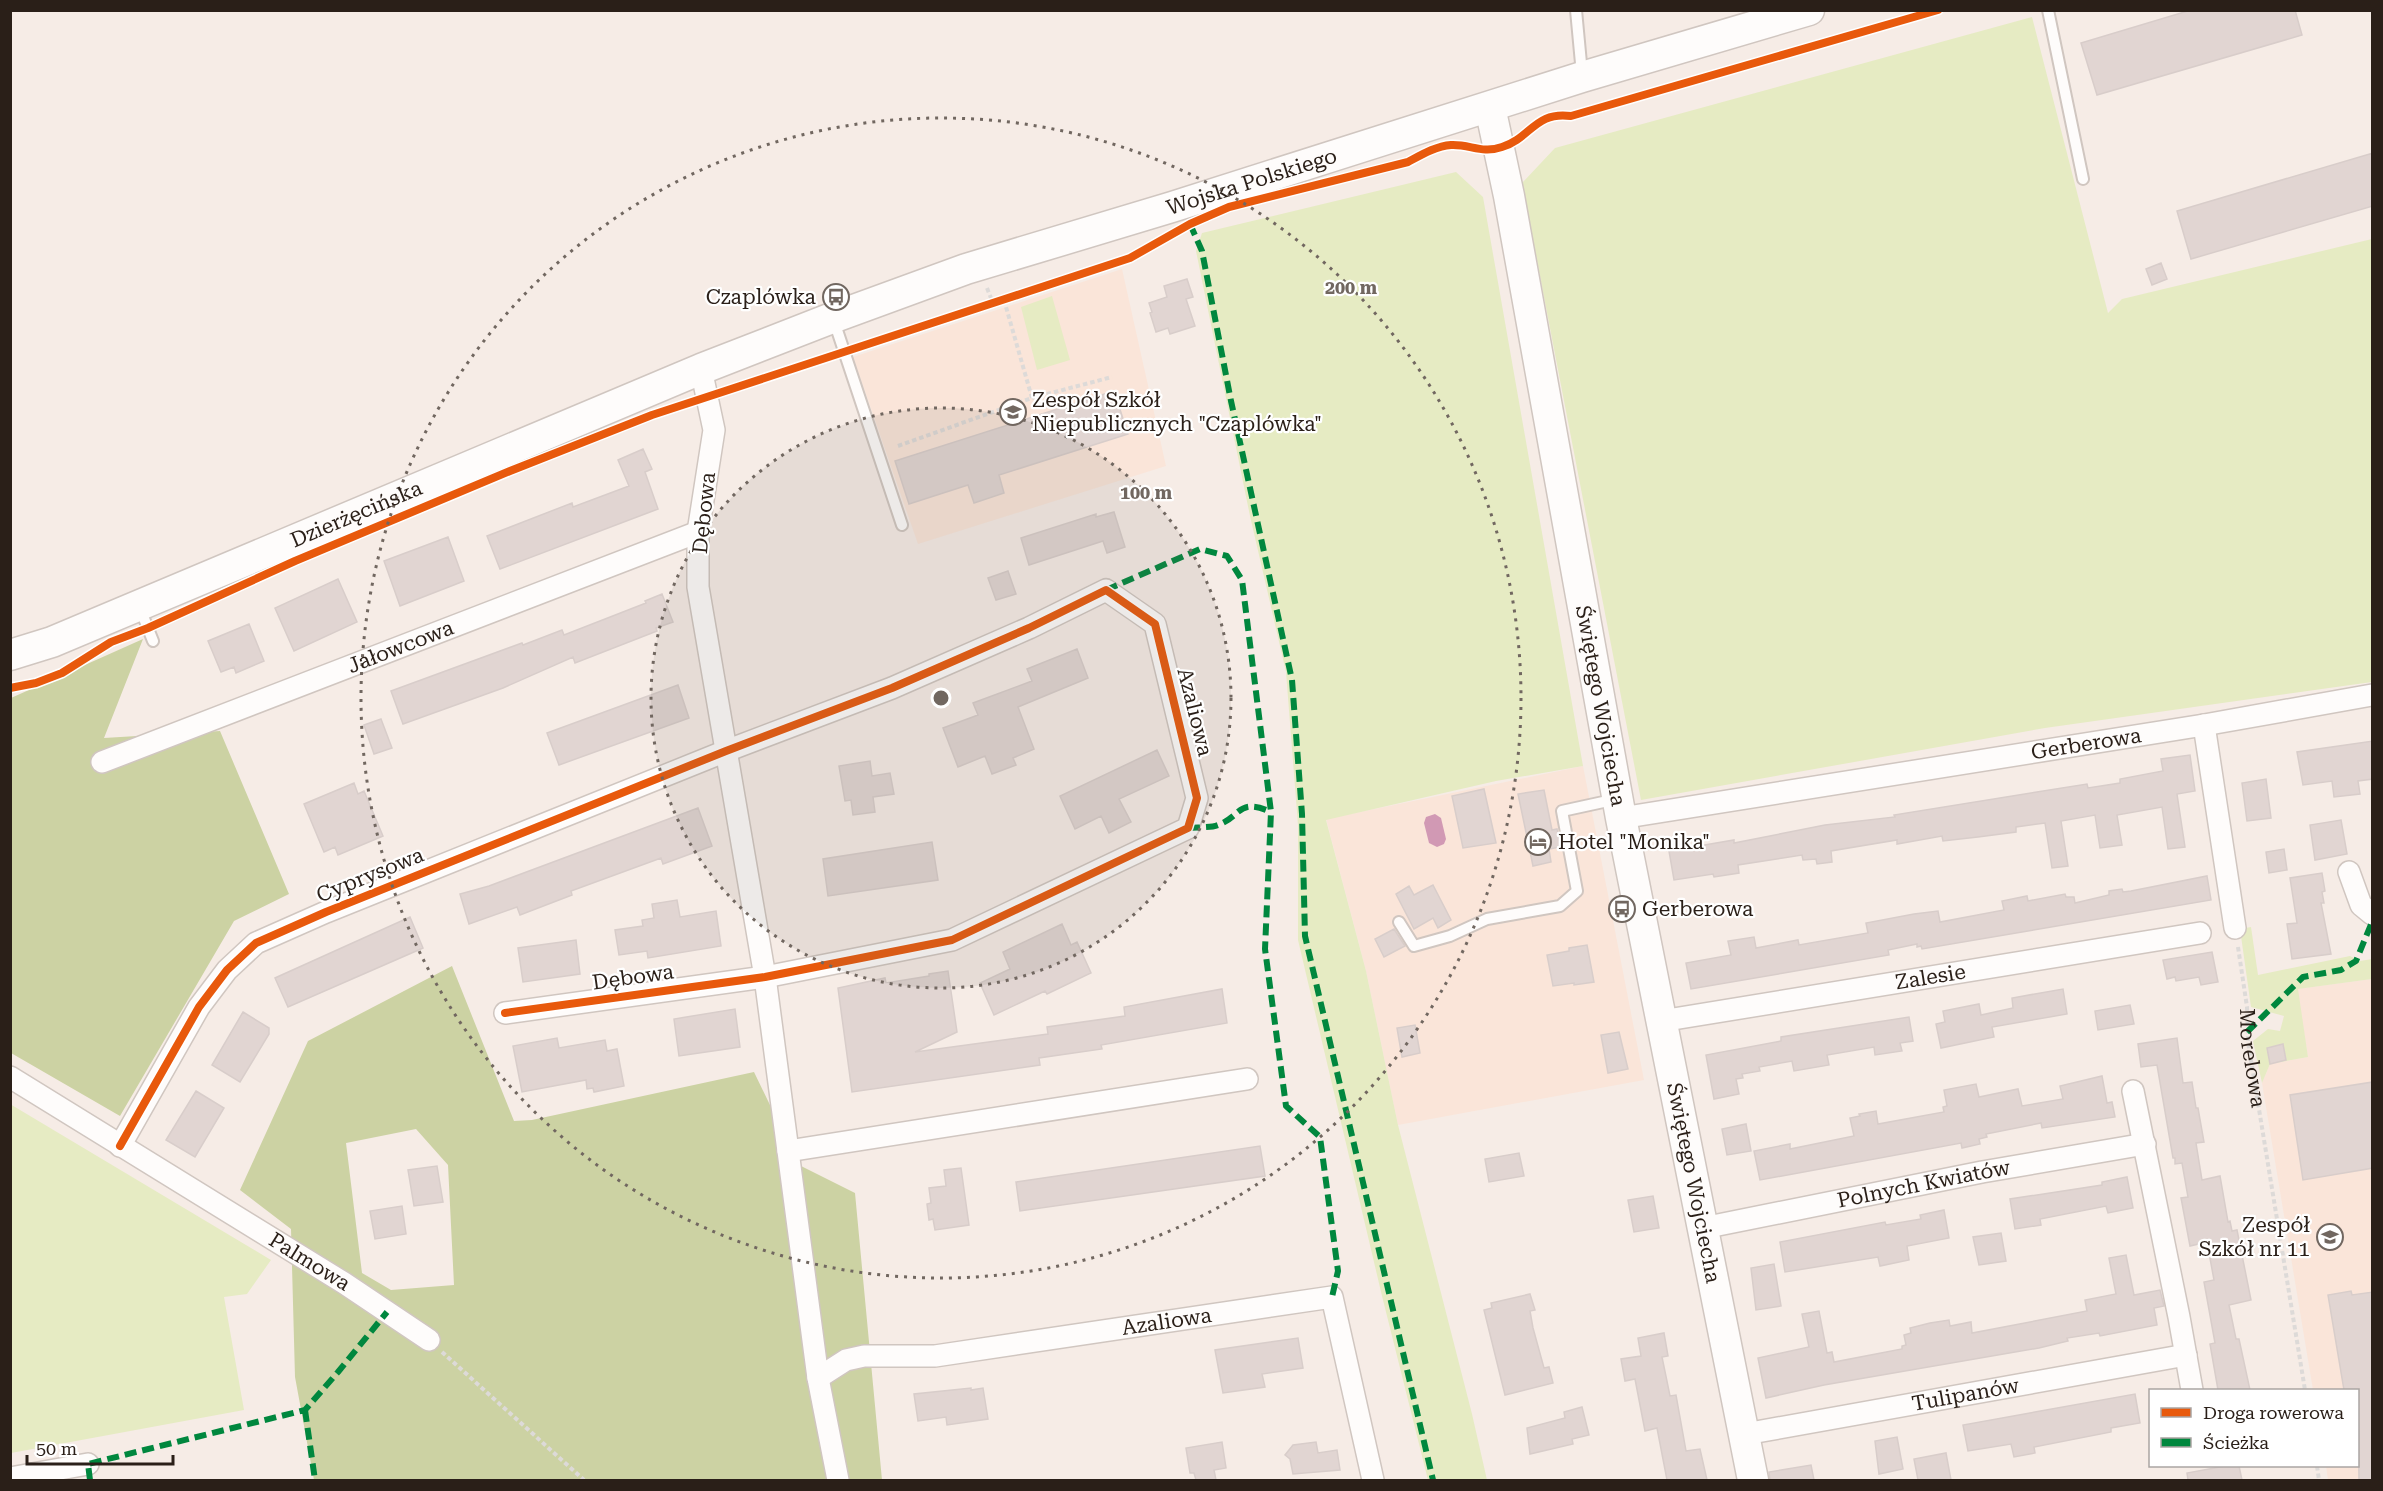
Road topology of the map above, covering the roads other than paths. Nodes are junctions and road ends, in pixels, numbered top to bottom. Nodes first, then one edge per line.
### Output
1 (1576, 10) edge
2 (1809, 10) edge
3 (2048, 10) edge
4 (1582, 77) junction
5 (1490, 107) junction
6 (2084, 179) dead end
7 (832, 318) junction
8 (701, 369) junction
9 (902, 525) dead end
10 (698, 532) junction
11 (139, 606) junction
12 (153, 641) dead end
13 (10, 655) edge
14 (2373, 695) edge
15 (2204, 725) junction
16 (726, 751) junction
17 (102, 762) dead end
18 (1619, 808) junction
19 (2349, 872) dead end
20 (2373, 914) edge
21 (1399, 922) dead end
22 (2235, 928) road end
23 (2200, 933) dead end
24 (765, 977) junction
25 (505, 1013) dead end
26 (1661, 1021) junction
27 (10, 1077) edge
28 (1247, 1079) dead end
29 (2133, 1091) dead end
30 (2145, 1144) junction
31 (120, 1146) junction
32 (788, 1151) junction
33 (1703, 1228) junction
34 (429, 1340) road end
35 (2186, 1355) junction
36 (818, 1378) junction
37 (2192, 1389) edge
38 (1744, 1434) junction
39 (88, 1464) dead end
40 (10, 1479) edge
41 (838, 1480) edge
42 (1373, 1480) edge
43 (1753, 1480) edge

1 - 4 lane
2 - 4 street, Wojska Polskiego
3 - 6 lane
4 - 5 street, Wojska Polskiego
5 - 7 street, Wojska Polskiego
5 - 18 street, Świętego Wojciecha
7 - 8 street, Wojska Polskiego
7 - 9 lane
8 - 10 street, Dębowa
8 - 11 street, Dzierżęcińska
10 - 16 street, Dębowa
10 - 17 street, Jałowcowa
11 - 12 lane
11 - 13 street, Dzierżęcińska
14 - 15 street, Gerberowa
15 - 18 street, Gerberowa
15 - 22 street
16 - 24 street, Dębowa
16 - 24 street, Azaliowa
16 - 31 street, Cyprysowa
18 - 21 lane
18 - 26 street, Świętego Wojciecha
19 - 20 street
23 - 26 street, Zalesie
24 - 25 street, Dębowa
24 - 32 street, Dębowa
26 - 33 street, Świętego Wojciecha
27 - 31 street, Palmowa
28 - 32 street
29 - 30 street
30 - 33 street, Polnych Kwiatów
30 - 35 street
31 - 34 street, Palmowa
32 - 36 street, Dębowa
33 - 38 street, Świętego Wojciecha
35 - 37 street
35 - 38 street, Tulipanów
36 - 41 street, Dębowa
36 - 42 street, Azaliowa
38 - 43 street, Świętego Wojciecha
39 - 40 street

